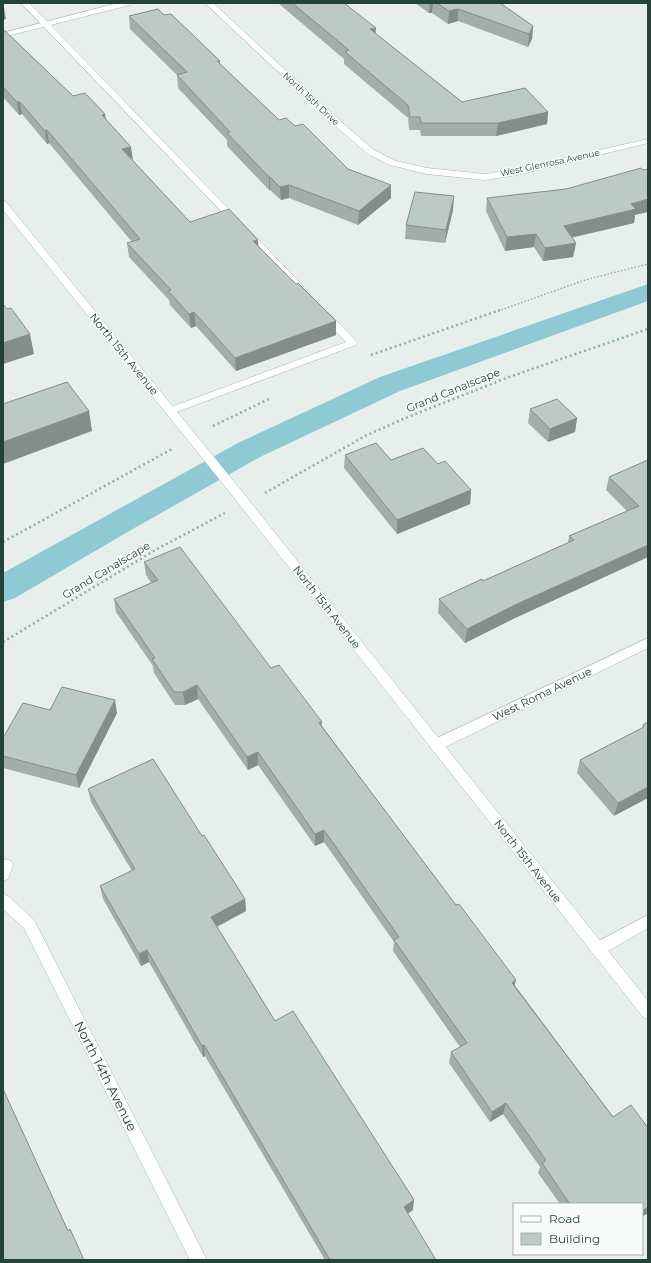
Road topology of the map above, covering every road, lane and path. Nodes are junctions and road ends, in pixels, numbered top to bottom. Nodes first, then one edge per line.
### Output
1 (25, 3) edge
2 (127, 3) edge
3 (209, 3) edge
4 (46, 24) junction
5 (3, 35) edge
6 (648, 141) edge
7 (427, 171) joint
8 (3, 204) edge
9 (648, 264) edge
10 (309, 297) edge
11 (320, 309) edge
12 (648, 329) edge
13 (368, 356) dead end
14 (270, 398) dead end
15 (170, 411) junction
16 (220, 423) dead end
17 (167, 452) dead end
18 (274, 488) dead end
19 (220, 516) dead end
20 (3, 542) edge
21 (3, 642) edge
22 (648, 643) edge
23 (436, 745) junction
24 (3, 900) edge
25 (648, 921) edge
26 (598, 949) junction
27 (648, 1012) edge
28 (200, 1260) edge

1 - 4 street
2 - 4 street
3 - 7 street, North 15th Drive
4 - 5 street
4 - 10 street
6 - 7 street, West Glenrosa Avenue
8 - 15 street, North 15th Avenue
9 - 13 path
11 - 15 street
12 - 18 path, Grand Canalscape
14 - 16 path
15 - 23 street, North 15th Avenue
17 - 20 path
19 - 21 path, Grand Canalscape
22 - 23 street, West Roma Avenue
23 - 26 street, North 15th Avenue
24 - 28 street, North 14th Avenue
25 - 26 street
26 - 27 street, North 15th Avenue

